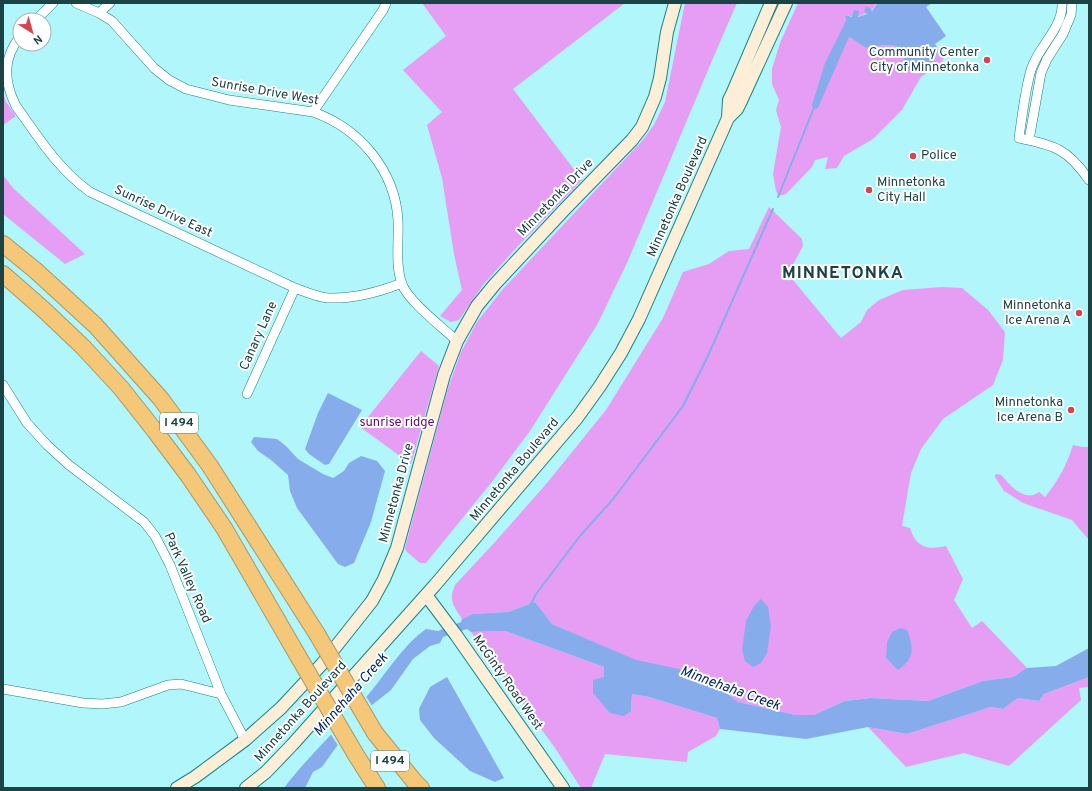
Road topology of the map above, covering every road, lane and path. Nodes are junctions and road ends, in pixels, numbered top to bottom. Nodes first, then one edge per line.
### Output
1 (53, 3) edge
2 (76, 3) edge
3 (110, 3) edge
4 (386, 3) edge
5 (675, 3) edge
6 (771, 3) edge
7 (786, 3) edge
8 (1062, 3) edge
9 (1072, 3) edge
10 (44, 12) edge
11 (99, 13) junction
12 (12, 49) edge
13 (313, 112) junction
14 (728, 118) junction
15 (1029, 140) junction
16 (1089, 180) edge
17 (3, 244) edge
18 (3, 274) edge
19 (402, 283) junction
20 (295, 288) junction
21 (456, 341) junction
22 (3, 385) edge
23 (248, 394) dead end
24 (426, 595) junction
25 (3, 689) edge
26 (221, 694) junction
27 (375, 733) junction
28 (245, 740) junction
29 (356, 755) junction
30 (177, 788) edge
31 (246, 788) edge
32 (368, 788) edge
33 (377, 788) edge
34 (406, 788) edge
35 (421, 788) edge
36 (562, 788) edge

1 - 10 street
2 - 11 street, Sunrise Drive West
3 - 11 street
4 - 13 street
5 - 21 main road, Minnetonka Drive
6 - 14 main road, Minnetonka Boulevard
7 - 14 main road, Minnetonka Boulevard
8 - 15 street
9 - 15 street
11 - 13 street, Sunrise Drive West
12 - 20 street, Sunrise Drive East
13 - 19 street, Sunrise Drive West
14 - 24 main road, Minnetonka Boulevard
15 - 16 street
17 - 27 highway, I 494, bridge
18 - 29 highway, I 494, bridge
19 - 20 street, Sunrise Drive East
19 - 21 street, Sunrise Drive West
20 - 23 street, Canary Lane
21 - 28 main road, Minnetonka Drive
22 - 26 street, Park Valley Road
24 - 31 main road, Minnetonka Boulevard
24 - 36 main road, McGinty Road West
25 - 26 street
26 - 28 street, Park Valley Road
27 - 34 highway, I 494
27 - 35 highway
28 - 30 main road, Minnetonka Drive
29 - 32 highway
29 - 33 highway, I 494

